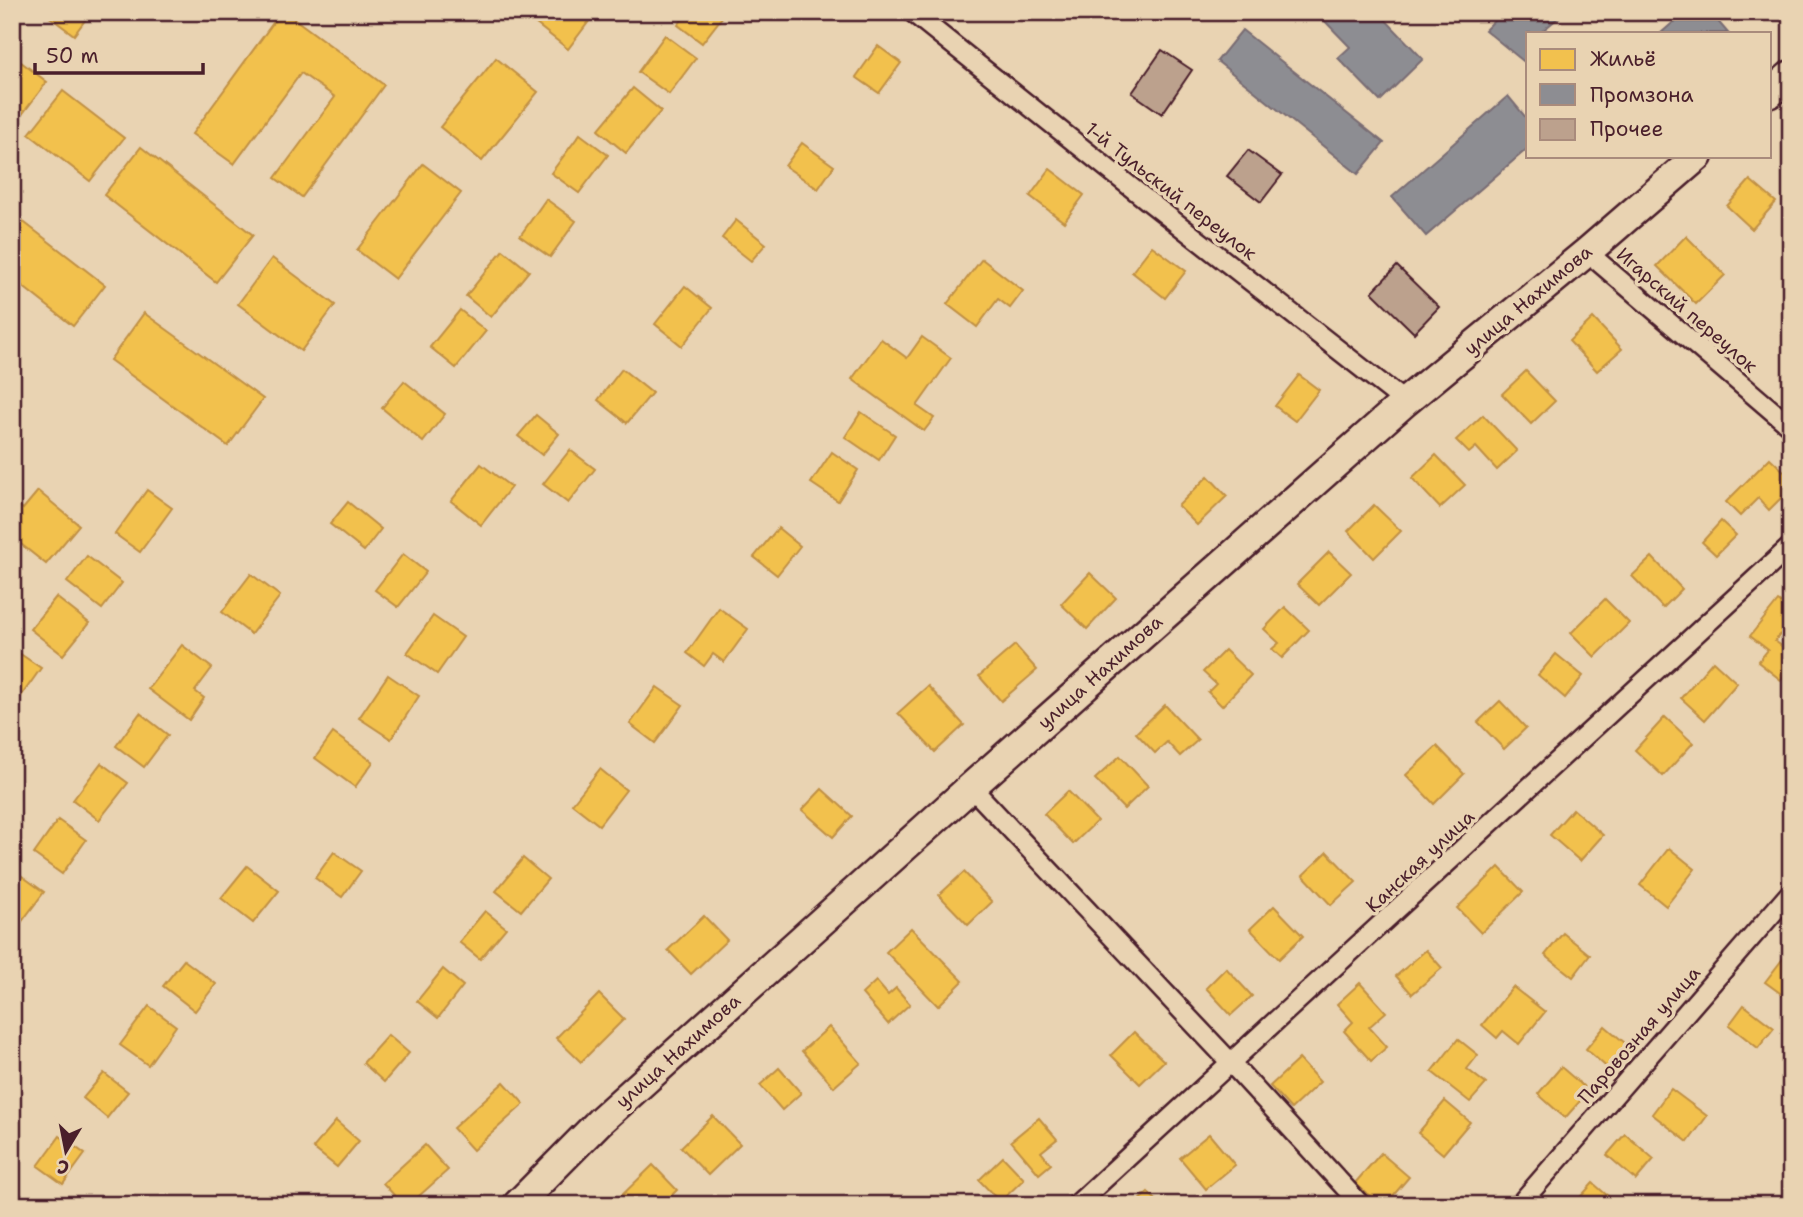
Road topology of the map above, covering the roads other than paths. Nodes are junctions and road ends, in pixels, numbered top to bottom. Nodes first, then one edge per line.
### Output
1 (912, 12) edge
2 (1791, 75) edge
3 (1772, 91) edge
4 (1696, 158) edge
5 (1587, 252) junction
6 (1405, 402) junction
7 (1791, 427) edge
8 (1791, 546) edge
9 (971, 787) junction
10 (1791, 892) edge
11 (1231, 1063) junction
12 (517, 1205) edge
13 (1076, 1205) edge
14 (1360, 1205) edge
15 (1519, 1205) edge

1 - 6 street, 1-й Тульский переулок
2 - 3 main road
4 - 5 main road, улица Нахимова
5 - 6 main road, улица Нахимова
5 - 7 street, Игарский переулок
6 - 9 main road, улица Нахимова
8 - 11 street, Канская улица
9 - 11 street
9 - 12 main road, улица Нахимова
10 - 15 street, Паровозная улица
11 - 13 street, Канская улица
11 - 14 street

